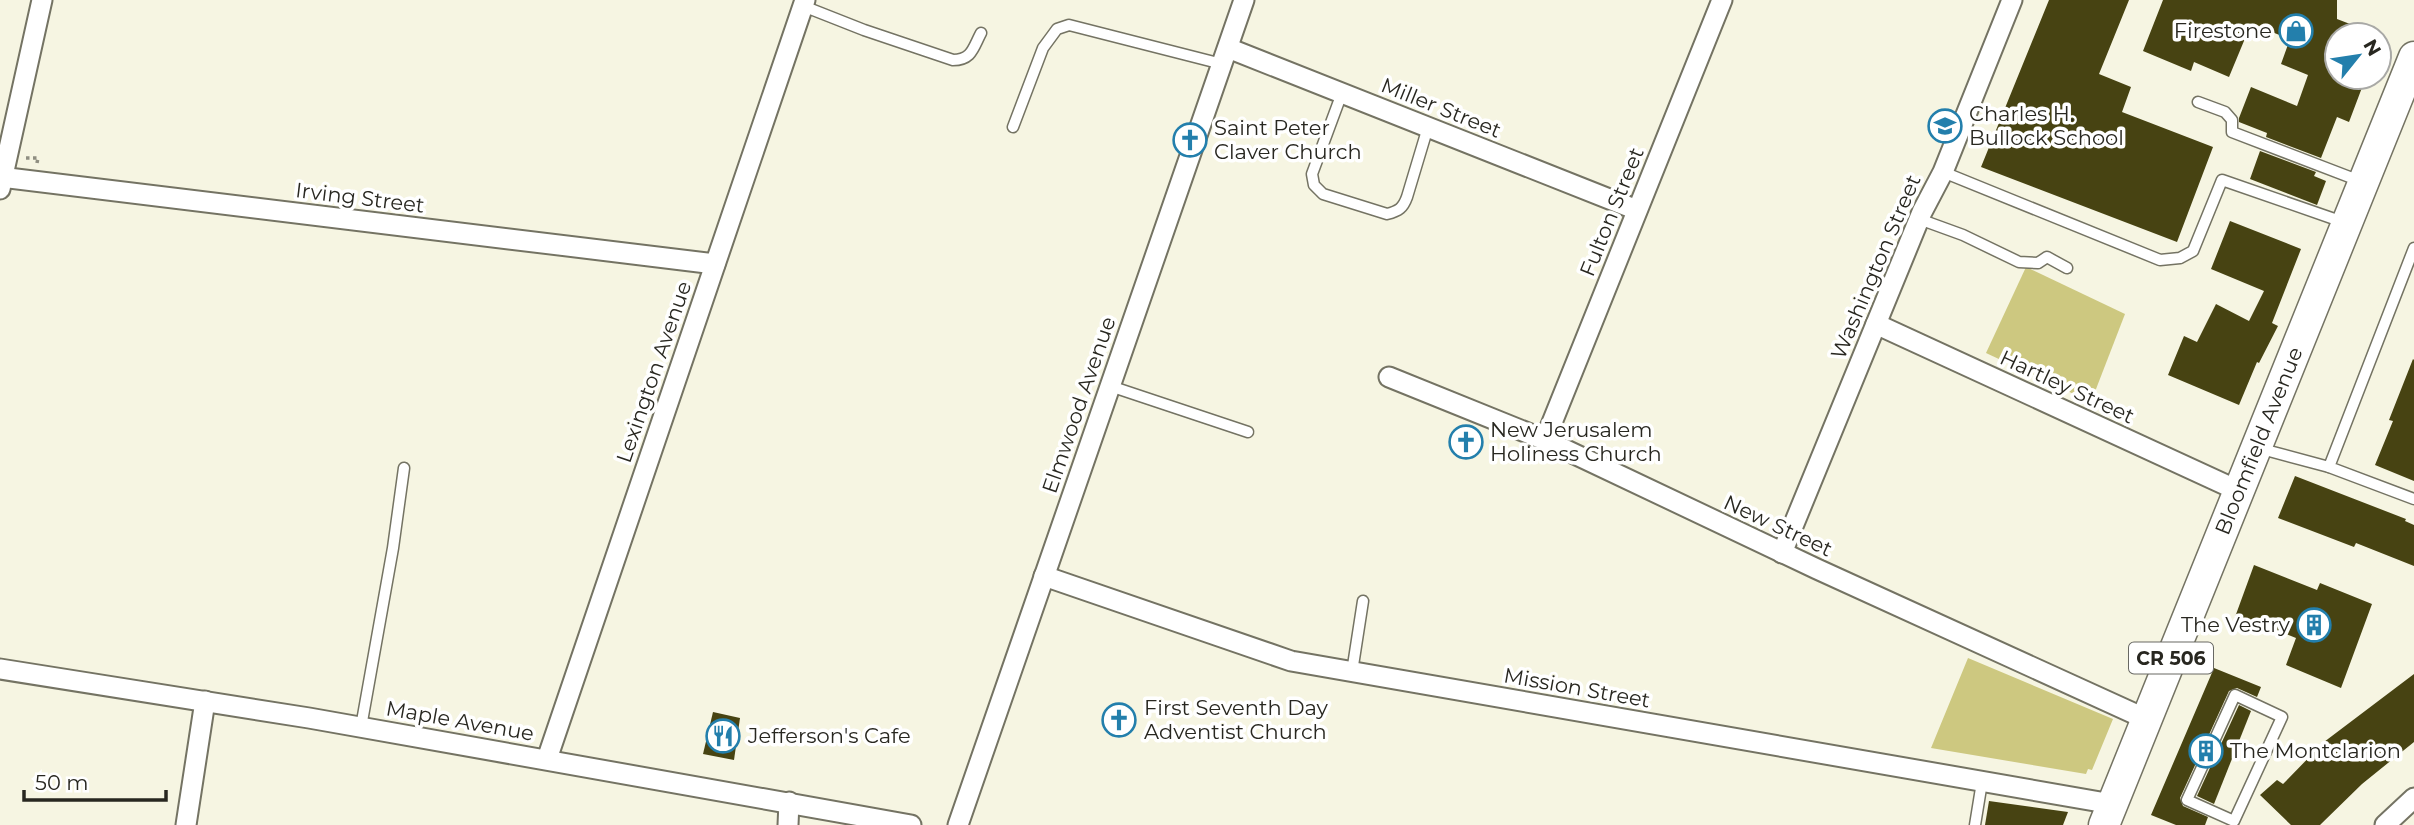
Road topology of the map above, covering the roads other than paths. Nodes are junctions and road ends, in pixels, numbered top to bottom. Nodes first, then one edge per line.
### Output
1 (42, 0) edge
2 (1244, 0) edge
3 (1722, 0) edge
4 (2012, 0) edge
5 (804, 3) edge
6 (981, 33) dead end
7 (1225, 56) junction
8 (2412, 68) edge
9 (1342, 93) junction
10 (2198, 102) dead end
11 (1013, 127) dead end
12 (1428, 127) junction
13 (1942, 172) junction
14 (1, 182) edge
15 (2364, 182) junction
16 (1637, 210) junction
17 (1919, 219) junction
18 (2347, 223) junction
19 (2414, 248) edge
20 (715, 264) junction
21 (2067, 268) dead end
22 (1876, 324) junction
23 (1390, 377) dead end
24 (1110, 386) junction
25 (1248, 432) dead end
26 (1545, 440) junction
27 (2256, 447) junction
28 (2329, 467) junction
29 (404, 468) dead end
30 (2239, 491) junction
31 (2414, 499) edge
32 (1782, 553) junction
33 (1044, 576) junction
34 (1363, 601) dead end
35 (0, 669) edge
36 (1352, 672) junction
37 (205, 701) junction
38 (2146, 719) junction
39 (361, 727) junction
40 (547, 759) junction
41 (1982, 782) junction
42 (2414, 798) edge
43 (789, 802) junction
44 (2108, 818) edge
45 (2237, 823) edge
46 (186, 825) edge
47 (788, 825) edge
48 (911, 825) edge
49 (958, 825) edge
50 (1975, 825) edge
51 (2385, 825) edge

1 - 14 street
2 - 7 street, Elmwood Avenue
3 - 16 street, Fulton Street
4 - 13 street, Washington Street
5 - 6 lane
5 - 20 street, Lexington Avenue
7 - 9 street, Miller Street
7 - 11 lane
7 - 24 street, Elmwood Avenue
8 - 15 main road, Bloomfield Avenue / CR 506
9 - 12 street, Miller Street
9 - 12 lane
10 - 15 lane
12 - 16 street, Miller Street
13 - 17 street, Washington Street
13 - 18 lane
14 - 20 street, Irving Street
15 - 18 main road, Bloomfield Avenue / CR 506
16 - 26 street, Fulton Street
17 - 21 lane
17 - 22 street, Washington Street
18 - 27 main road, Bloomfield Avenue / CR 506
19 - 28 lane
20 - 40 street, Lexington Avenue
22 - 30 street, Hartley Street
22 - 32 street, Washington Street
23 - 26 street, New Street
24 - 25 lane
24 - 33 street, Elmwood Avenue
26 - 32 street, New Street
27 - 28 lane
27 - 30 main road, Bloomfield Avenue / CR 506
28 - 31 lane
29 - 39 lane
30 - 38 main road, Bloomfield Avenue / CR 506
32 - 38 street, New Street
33 - 36 street, Mission Street
33 - 49 street, Elmwood Avenue
34 - 36 lane
35 - 37 street, Maple Avenue
36 - 41 street, Mission Street
37 - 39 street, Maple Avenue
37 - 46 street
38 - 44 main road, Bloomfield Avenue / CR 506
39 - 40 street, Maple Avenue
40 - 43 street, Maple Avenue
41 - 44 street, Mission Street
41 - 50 lane
42 - 51 street
43 - 47 street
43 - 48 street, Maple Avenue
45 - 45 lane

